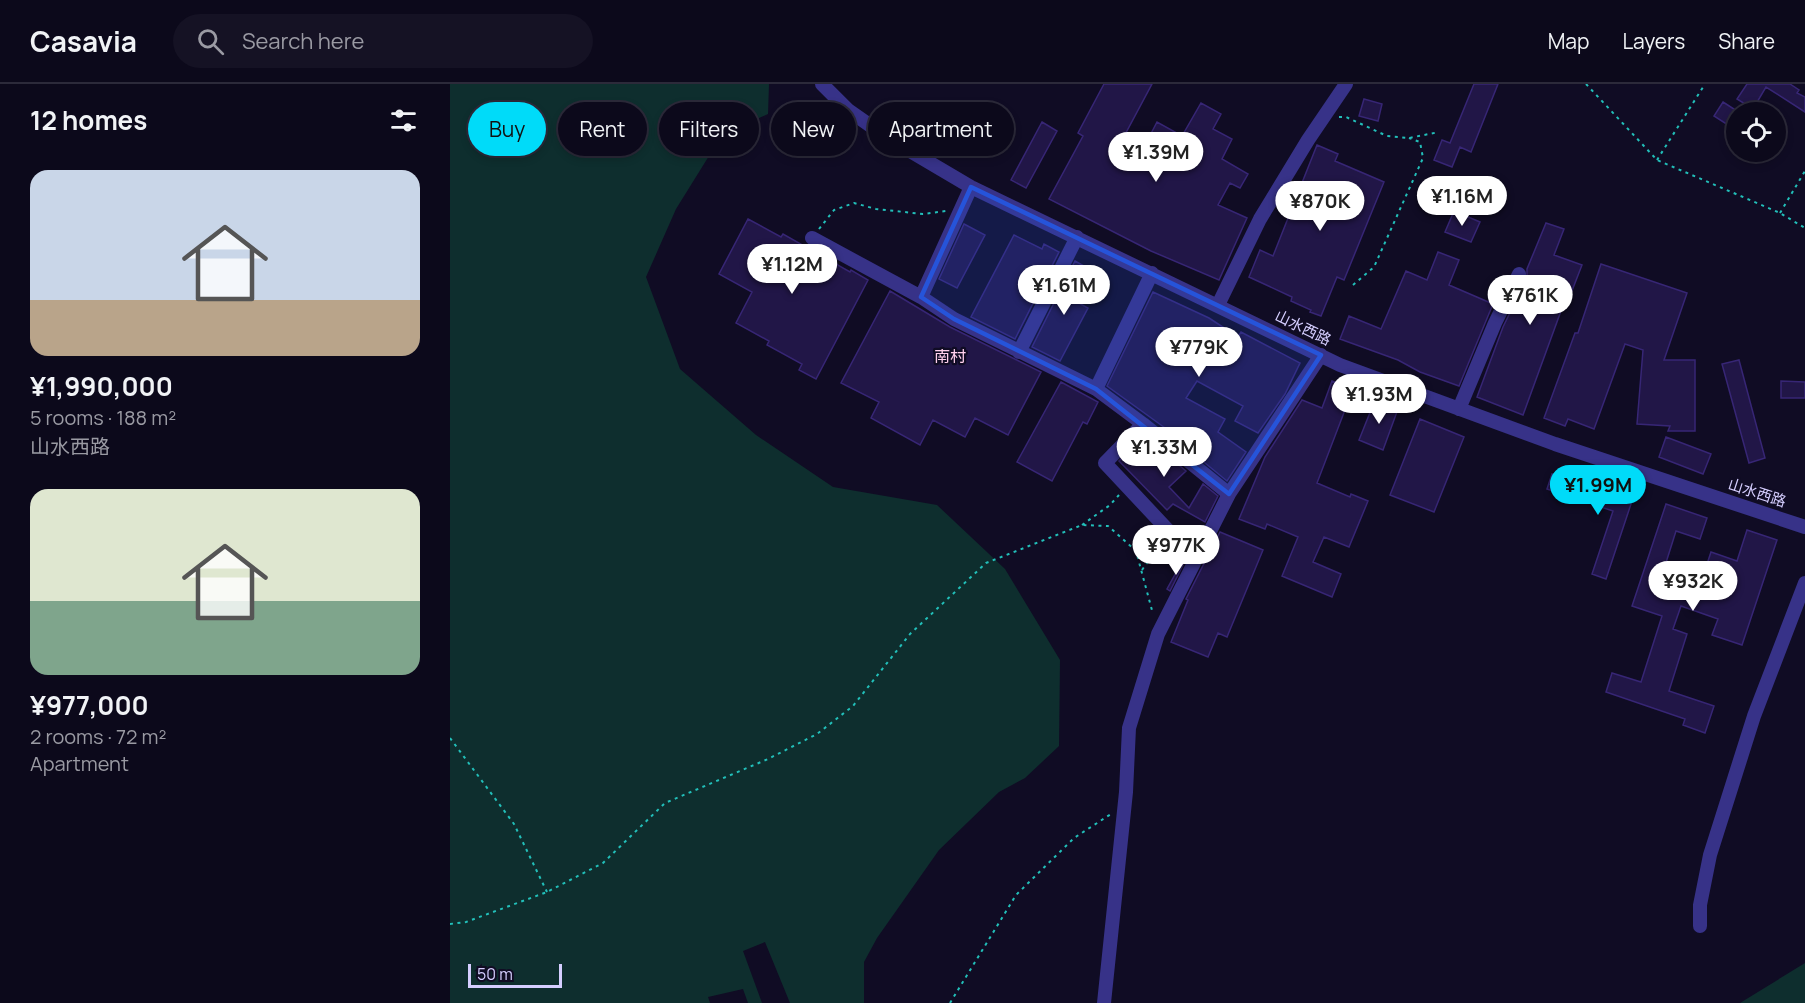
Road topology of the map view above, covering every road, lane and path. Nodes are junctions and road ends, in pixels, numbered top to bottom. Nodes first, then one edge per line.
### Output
1 (822, 84) edge
2 (1346, 84) edge
3 (1586, 84) edge
4 (1705, 84) edge
5 (1324, 116) junction
6 (1439, 132) dead end
7 (1409, 138) junction
8 (1657, 160) junction
9 (1805, 171) edge
10 (971, 187) junction
11 (961, 209) junction
12 (1779, 213) junction
13 (1805, 228) edge
14 (1077, 237) junction
15 (812, 238) joint
16 (1152, 273) junction
17 (1519, 274) dead end
18 (1353, 285) dead end
19 (921, 297) junction
20 (1218, 305) junction
21 (1019, 352) junction
22 (1321, 356) junction
23 (1096, 389) junction
24 (1459, 409) junction
25 (1143, 424) junction
26 (1126, 486) junction
27 (1229, 494) junction
28 (1082, 525) junction
29 (1805, 527) edge
30 (1169, 531) junction
31 (1195, 559) junction
32 (1142, 570) junction
33 (1805, 583) edge
34 (1158, 634) junction
35 (450, 738) edge
36 (1126, 792) junction
37 (547, 892) junction
38 (450, 924) edge
39 (1700, 926) dead end
40 (950, 1003) edge
41 (1104, 1003) edge

1 - 10 street, 山水西路
2 - 5 street
3 - 8 path
4 - 8 path
5 - 7 path
5 - 20 street
6 - 7 path
7 - 18 path
8 - 12 path
9 - 12 path
10 - 11 street
10 - 14 street, 山水西路
11 - 15 path
11 - 19 street
12 - 13 path
14 - 16 street, 山水西路
14 - 21 street
15 - 19 street
16 - 20 street, 山水西路
16 - 23 street
17 - 24 street
19 - 21 street
20 - 22 street, 山水西路
21 - 23 street
22 - 24 street, 山水西路
22 - 27 street
23 - 25 street
24 - 29 street, 山水西路
25 - 26 street
25 - 27 street
26 - 28 path
26 - 30 street
27 - 31 street
28 - 32 path
28 - 37 path
30 - 31 street
30 - 32 path
31 - 34 street
32 - 34 path
33 - 39 street
34 - 36 street
35 - 37 path
36 - 40 path
36 - 41 street
37 - 38 path

